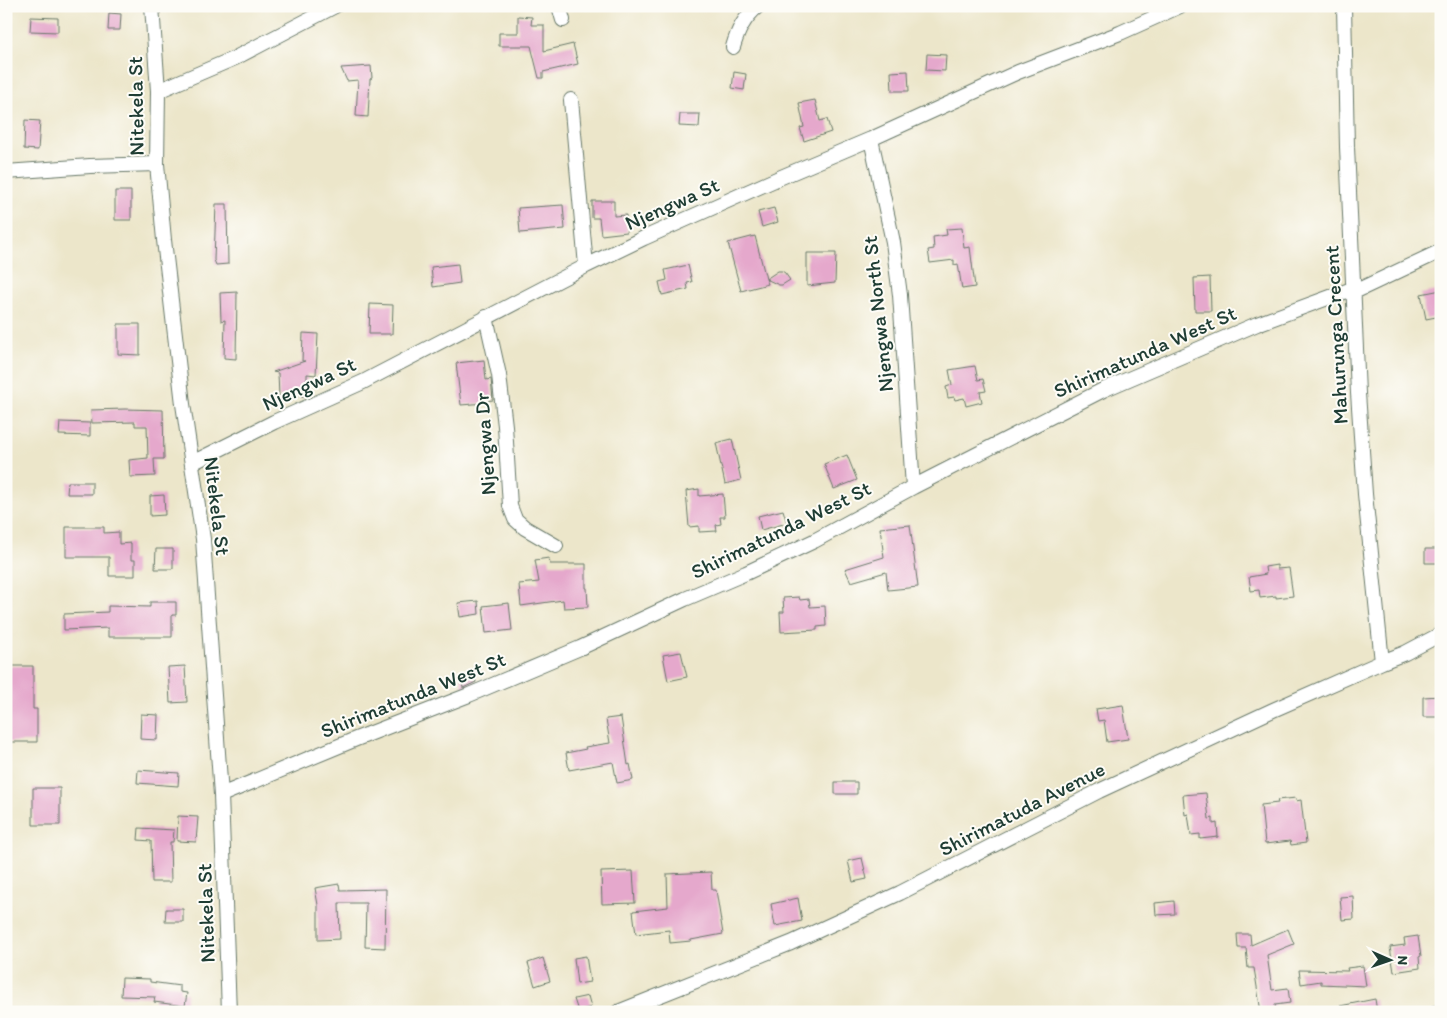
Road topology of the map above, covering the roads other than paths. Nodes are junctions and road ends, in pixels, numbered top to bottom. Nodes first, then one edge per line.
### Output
1 (152, 6) edge
2 (335, 6) edge
3 (559, 6) edge
4 (758, 6) edge
5 (1180, 6) edge
6 (1344, 6) edge
7 (563, 20) dead end
8 (733, 47) dead end
9 (158, 90) junction
10 (571, 100) dead end
11 (871, 139) junction
12 (157, 164) junction
13 (6, 172) edge
14 (1441, 251) edge
15 (586, 266) junction
16 (1352, 291) junction
17 (486, 318) junction
18 (192, 463) junction
19 (912, 487) junction
20 (556, 546) dead end
21 (1441, 634) edge
22 (1382, 662) junction
23 (221, 795) junction
24 (229, 1012) edge
25 (618, 1012) edge

1 - 9 street, Nitekela St
2 - 9 street
3 - 7 street
4 - 8 street
5 - 11 street, Njengwa St
6 - 16 street, Mahurunga Crecent
9 - 12 street, Nitekela St
10 - 15 street
11 - 15 street, Njengwa St
11 - 19 street, Njengwa North St
12 - 13 street
12 - 18 street, Nitekela St
14 - 16 street, Shirimatunda West St
15 - 17 street, Njengwa St
16 - 19 street, Shirimatunda West St
16 - 22 street, Mahurunga Crecent
17 - 18 street, Njengwa St
17 - 20 street, Njengwa Dr
18 - 23 street, Nitekela St
19 - 23 street, Shirimatunda West St
21 - 22 street, Shirimatuda Avenue
22 - 25 street, Shirimatuda Avenue
23 - 24 street, Nitekela St

